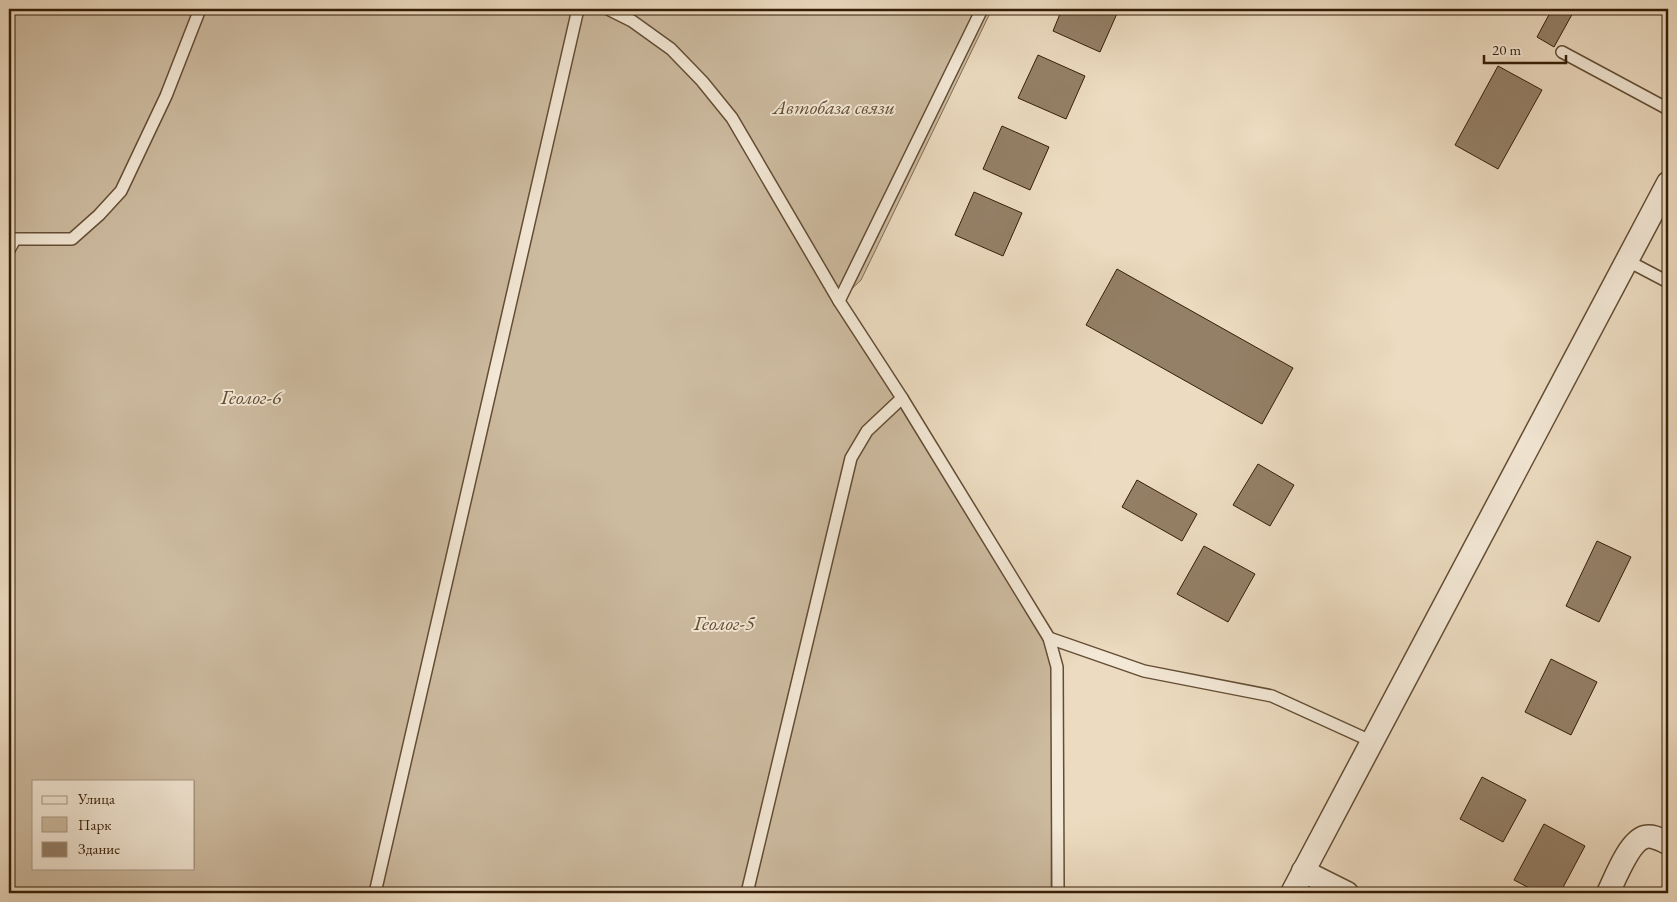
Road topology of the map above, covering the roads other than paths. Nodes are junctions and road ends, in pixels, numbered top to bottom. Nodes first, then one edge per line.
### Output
1 (200, 9) edge
2 (578, 9) edge
3 (608, 9) edge
4 (982, 9) edge
5 (1562, 52) dead end
6 (1668, 109) edge
7 (1668, 183) edge
8 (12, 237) edge
9 (9, 250) edge
10 (1628, 261) junction
11 (1668, 282) edge
12 (839, 301) junction
13 (902, 398) junction
14 (1049, 638) junction
15 (1374, 742) junction
16 (1668, 842) edge
17 (1303, 871) junction
18 (375, 893) edge
19 (747, 893) edge
20 (1058, 893) edge
21 (1292, 893) edge
22 (1347, 893) edge
23 (1608, 893) edge

1 - 8 lane
2 - 18 lane
3 - 12 lane
4 - 12 lane
5 - 6 lane
7 - 10 street
8 - 9 lane
10 - 11 lane
10 - 15 street
12 - 13 lane
13 - 14 lane
13 - 19 lane
14 - 15 lane
14 - 20 lane
15 - 17 street
16 - 23 street
17 - 21 street
17 - 22 street

